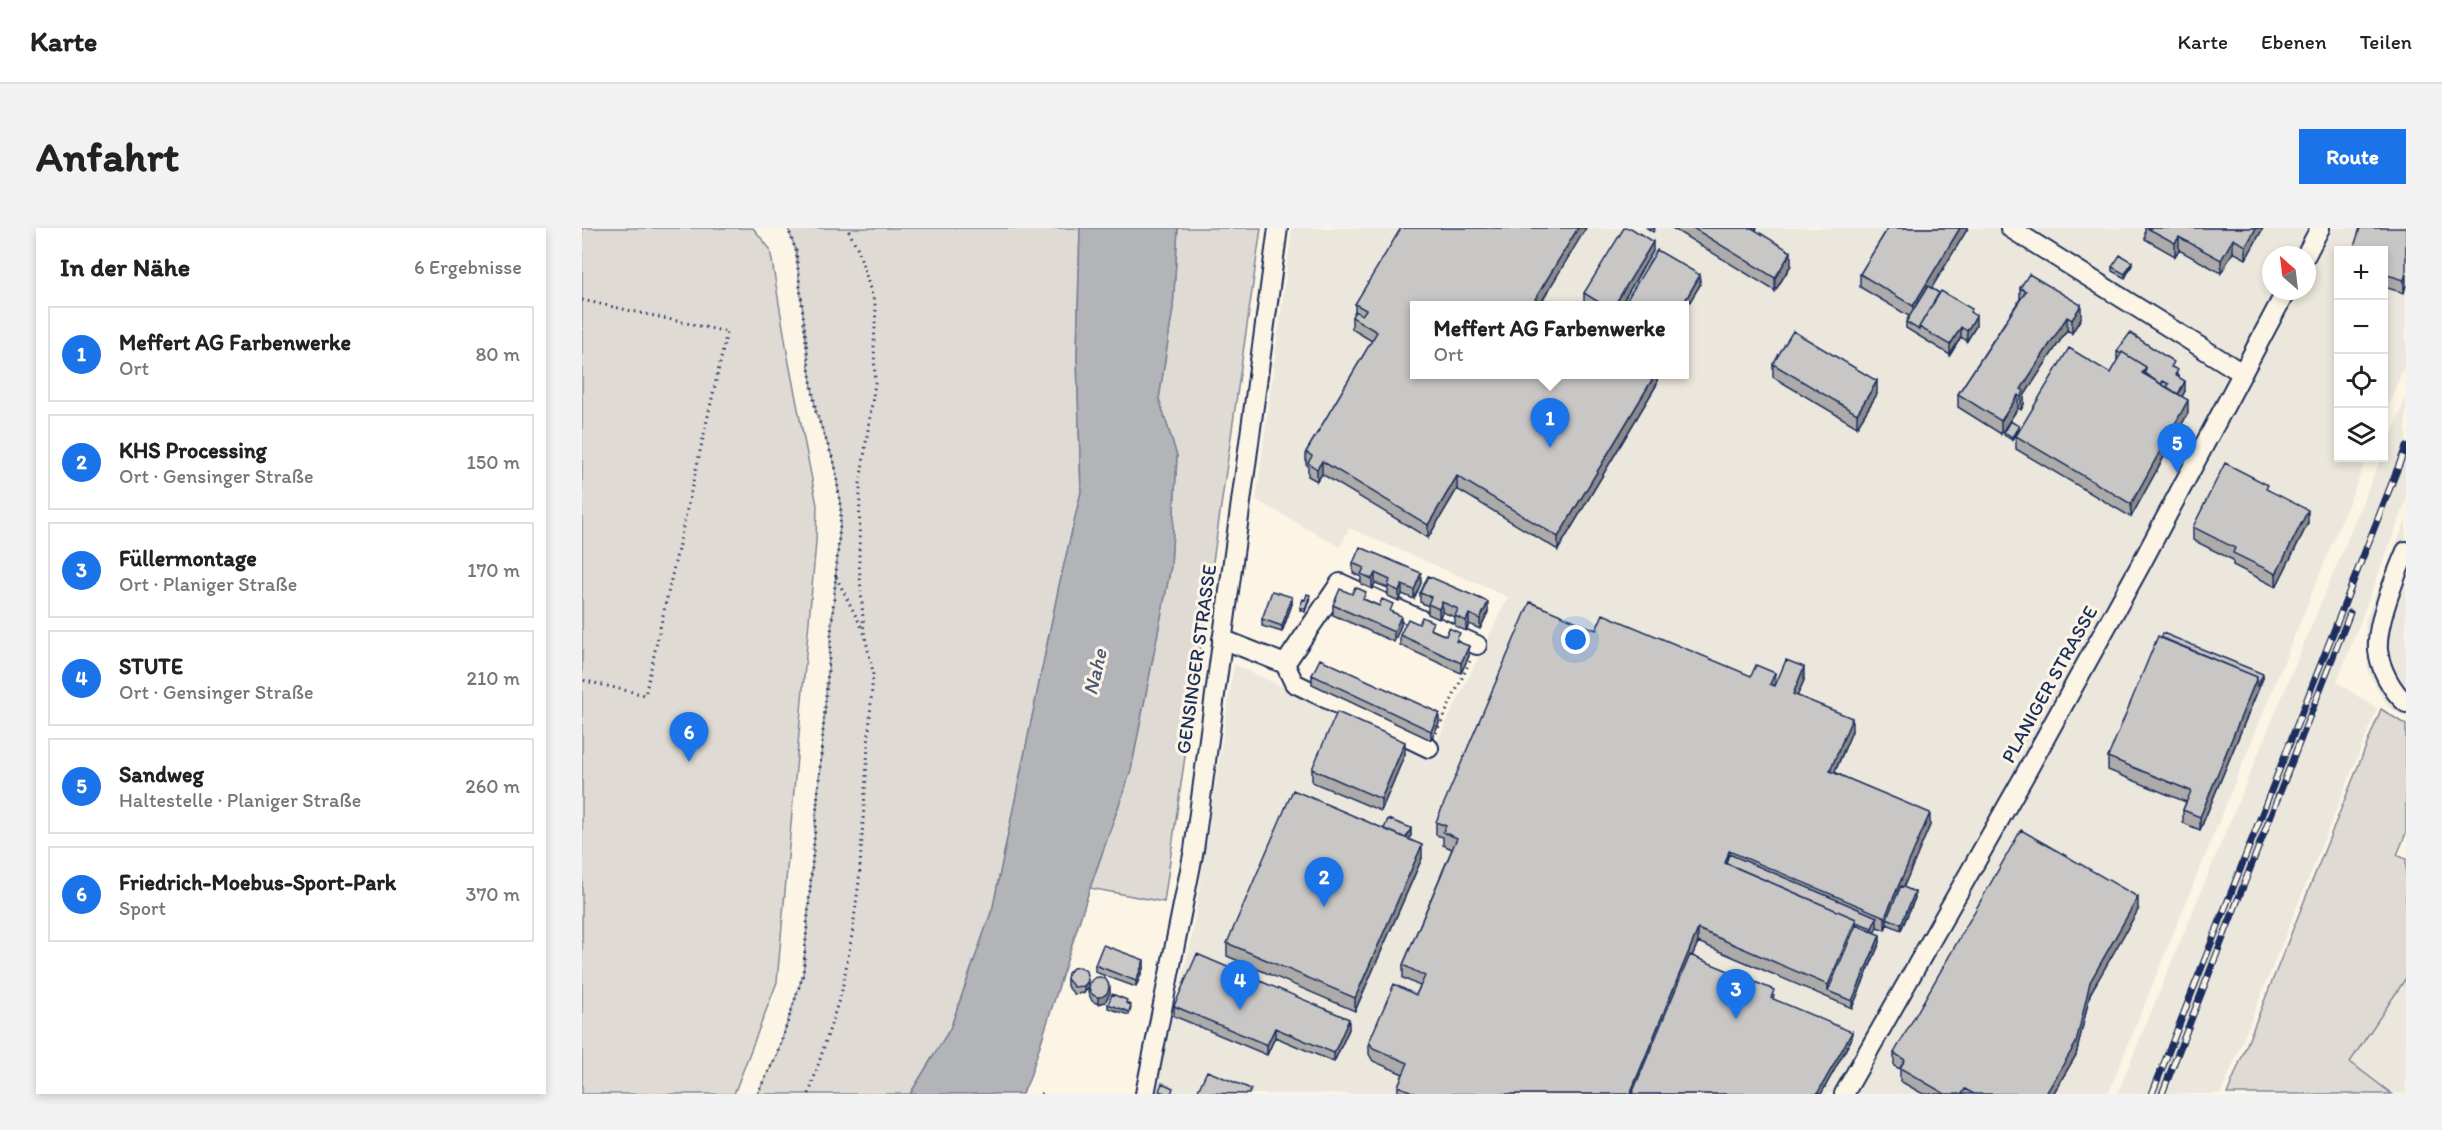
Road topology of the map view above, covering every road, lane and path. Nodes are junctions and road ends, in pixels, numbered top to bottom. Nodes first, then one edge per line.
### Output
1 (788, 228) edge
2 (847, 228) edge
3 (1278, 228) edge
4 (2010, 228) edge
5 (2320, 228) edge
6 (2311, 246) edge
7 (582, 300) edge
8 (2281, 300) edge
9 (2242, 373) junction
10 (2406, 551) edge
11 (836, 577) junction
12 (864, 632) junction
13 (1222, 639) junction
14 (1477, 645) joint
15 (1285, 663) junction
16 (582, 681) edge
17 (2406, 703) edge
18 (1429, 748) joint
19 (757, 1094) edge
20 (809, 1094) edge
21 (1145, 1094) edge
22 (1844, 1094) edge

1 - 11 path
2 - 12 path
3 - 13 street, GENSINGER STRASSE
4 - 9 street
5 - 6 street
7 - 16 path
8 - 9 street, PLANIGER STRASSE
9 - 22 street, PLANIGER STRASSE
10 - 17 street
11 - 12 path
11 - 19 path
12 - 20 path
13 - 15 street
13 - 21 street, GENSINGER STRASSE
14 - 15 street
14 - 18 path
15 - 18 street

